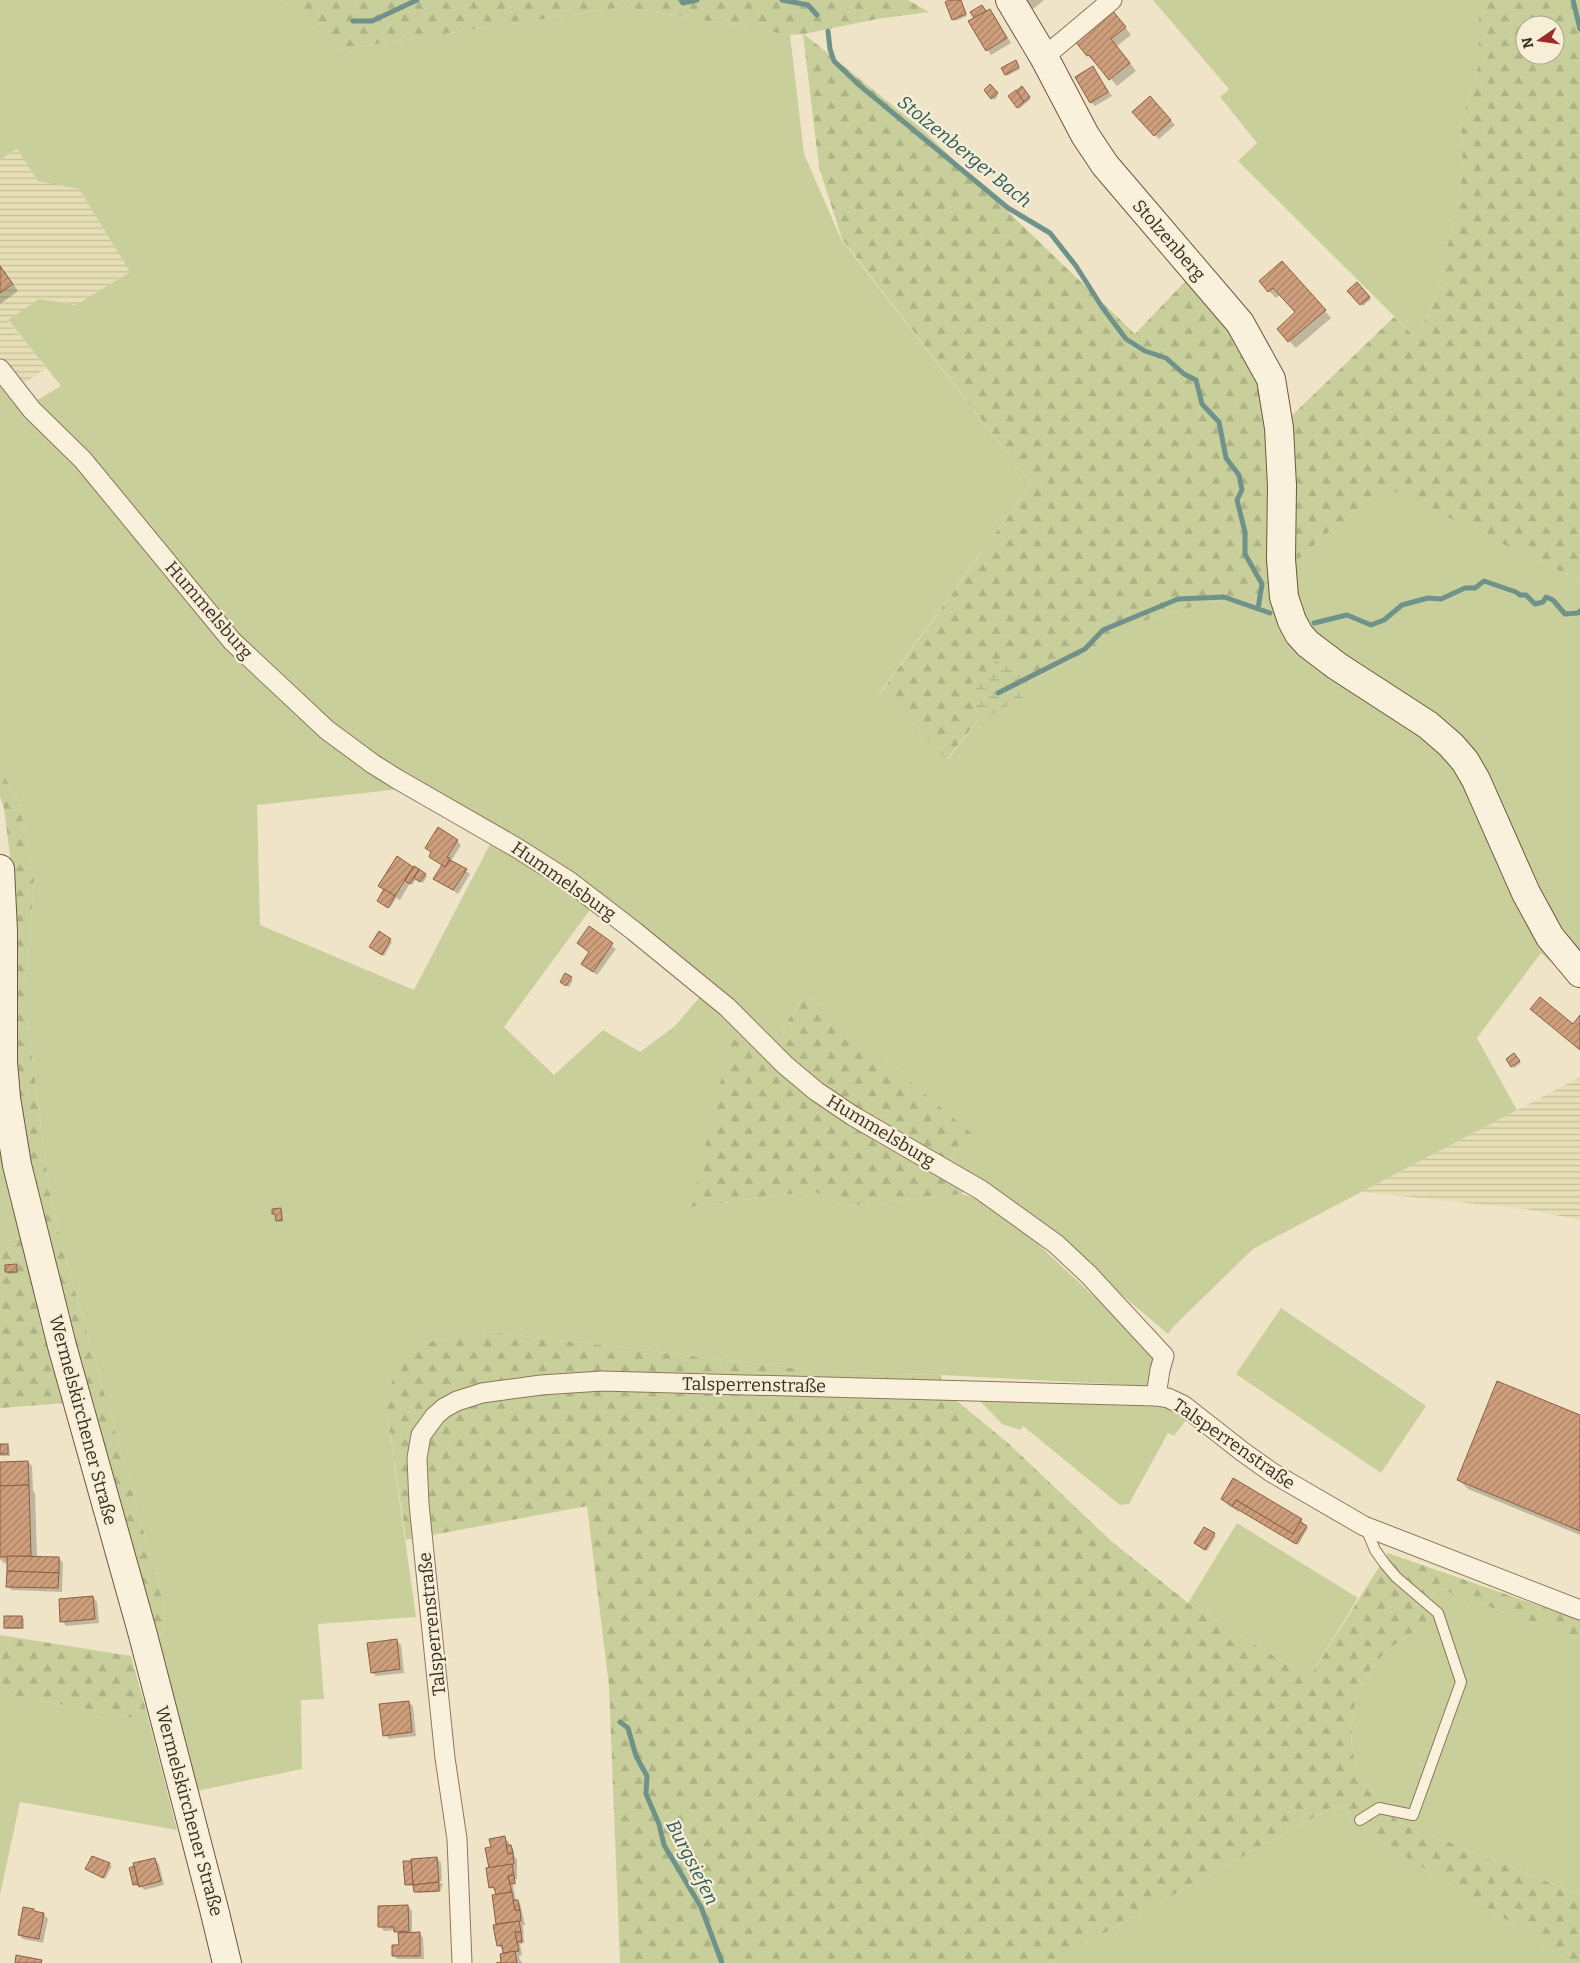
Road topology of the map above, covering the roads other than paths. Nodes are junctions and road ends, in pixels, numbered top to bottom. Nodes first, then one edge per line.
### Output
1 (1010, 0) edge
2 (1112, 0) edge
3 (1044, 57) junction
4 (0, 369) edge
5 (0, 869) edge
6 (1580, 973) edge
7 (1156, 1396) junction
8 (1364, 1526) junction
9 (1580, 1610) edge
10 (1360, 1820) dead end
11 (227, 1963) edge
12 (462, 1963) edge

1 - 3 street, Stolzenberg
2 - 3 street
3 - 6 street, Stolzenberg
4 - 7 street, Hummelsburg
5 - 11 street, Wermelskirchener Straße
7 - 8 street, Talsperrenstraße
7 - 12 street, Talsperrenstraße
8 - 9 street, Talsperrenstraße
8 - 10 lane

